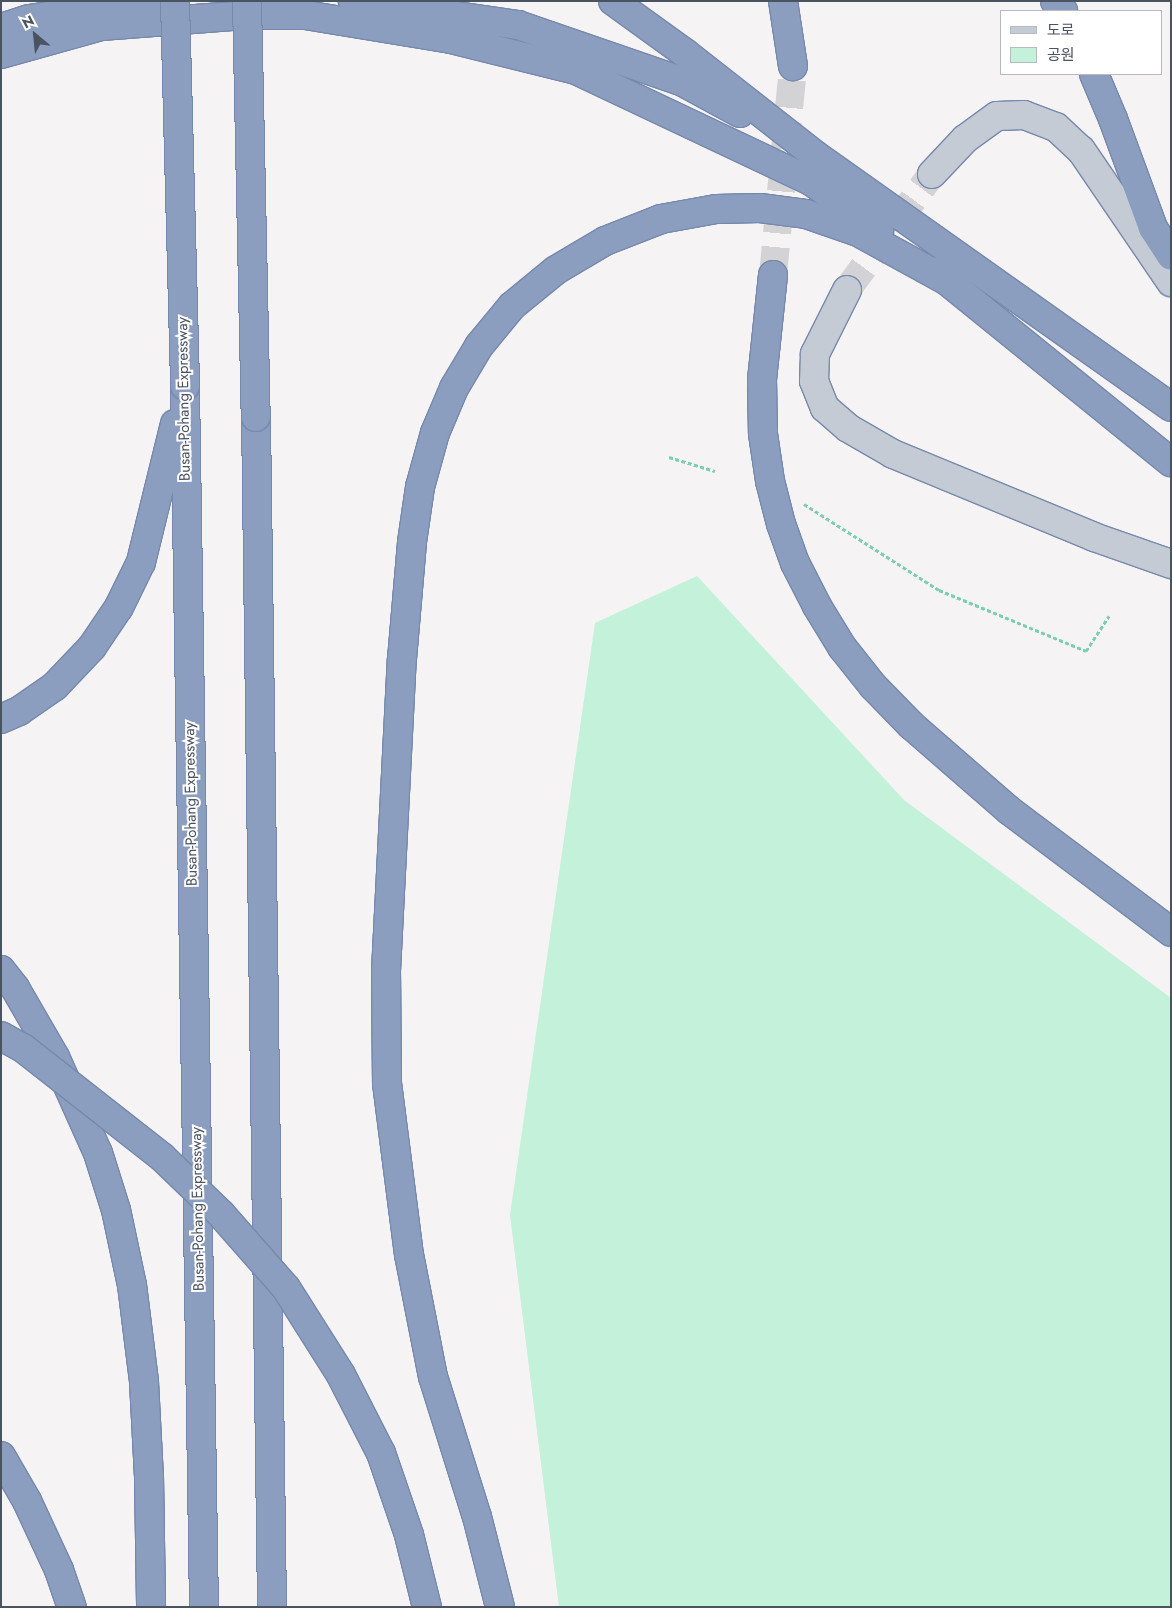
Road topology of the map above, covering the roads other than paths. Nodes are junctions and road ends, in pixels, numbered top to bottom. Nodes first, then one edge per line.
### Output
1 (150, 1) edge
2 (175, 1) edge
3 (247, 1) edge
4 (353, 1) edge
5 (613, 1) edge
6 (783, 1) edge
7 (1, 28) edge
8 (1, 54) edge
9 (793, 66) tunnel mouth
10 (1094, 75) edge
11 (815, 156) junction
12 (932, 174) tunnel mouth
13 (1171, 256) edge
14 (773, 275) tunnel mouth
15 (1171, 282) edge
16 (951, 283) junction
17 (847, 290) tunnel mouth
18 (184, 386) junction
19 (1171, 407) edge
20 (1171, 462) edge
21 (1171, 564) edge
22 (1, 719) edge
23 (1171, 932) edge
24 (1, 970) edge
25 (1, 1036) edge
26 (1, 1456) edge
27 (72, 1607) edge
28 (151, 1607) edge
29 (204, 1607) edge
30 (272, 1607) edge
31 (427, 1607) edge
32 (500, 1607) edge

1 - 7 highway
2 - 18 highway, Busan-Pohang Expressway, bridge
3 - 30 highway, bridge
4 - 11 highway
5 - 11 highway
6 - 9 highway
8 - 16 highway
10 - 13 highway
11 - 19 highway
12 - 15 lane
14 - 23 highway
16 - 20 highway
16 - 32 highway
17 - 21 lane
18 - 22 highway
18 - 29 highway, Busan-Pohang Expressway
24 - 28 highway
25 - 31 highway, bridge
26 - 27 highway

